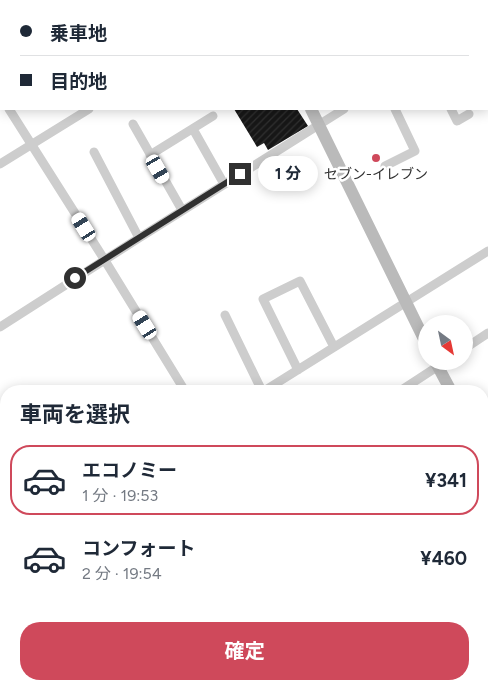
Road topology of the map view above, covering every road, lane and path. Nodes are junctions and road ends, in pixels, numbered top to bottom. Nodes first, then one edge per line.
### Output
1 (10, 110) edge
2 (87, 110) edge
3 (312, 110) edge
4 (342, 110) edge
5 (395, 110) edge
6 (452, 110) edge
7 (469, 114) dead end
8 (212, 116) dead end
9 (133, 124) dead end
10 (320, 125) junction
11 (193, 128) junction
12 (32, 145) junction
13 (94, 152) dead end
14 (150, 155) junction
15 (0, 164) edge
16 (385, 166) dead end
17 (224, 184) junction
18 (182, 210) junction
19 (139, 238) junction
20 (488, 250) edge
21 (104, 259) junction
22 (406, 302) junction
23 (225, 315) dead end
24 (0, 327) edge
25 (418, 327) edge
26 (488, 333) edge
27 (473, 343) edge
28 (334, 347) junction
29 (298, 370) junction
30 (430, 370) edge
31 (442, 370) edge
32 (181, 385) edge
33 (260, 385) edge
34 (273, 385) edge
35 (409, 385) edge
36 (448, 385) edge

1 - 12 street
2 - 12 street
3 - 10 street
4 - 10 street
5 - 16 street
6 - 7 street
8 - 11 street
9 - 14 street
10 - 17 street
10 - 22 street
11 - 14 street
11 - 17 street
12 - 15 street
12 - 21 street
13 - 19 street
14 - 18 street
17 - 18 street
18 - 19 street
19 - 21 street
20 - 22 street
21 - 24 street
21 - 32 street
22 - 25 street
22 - 28 street
23 - 33 street
26 - 27 street
28 - 29 street
28 - 29 street
29 - 34 street
30 - 35 street
31 - 36 street

